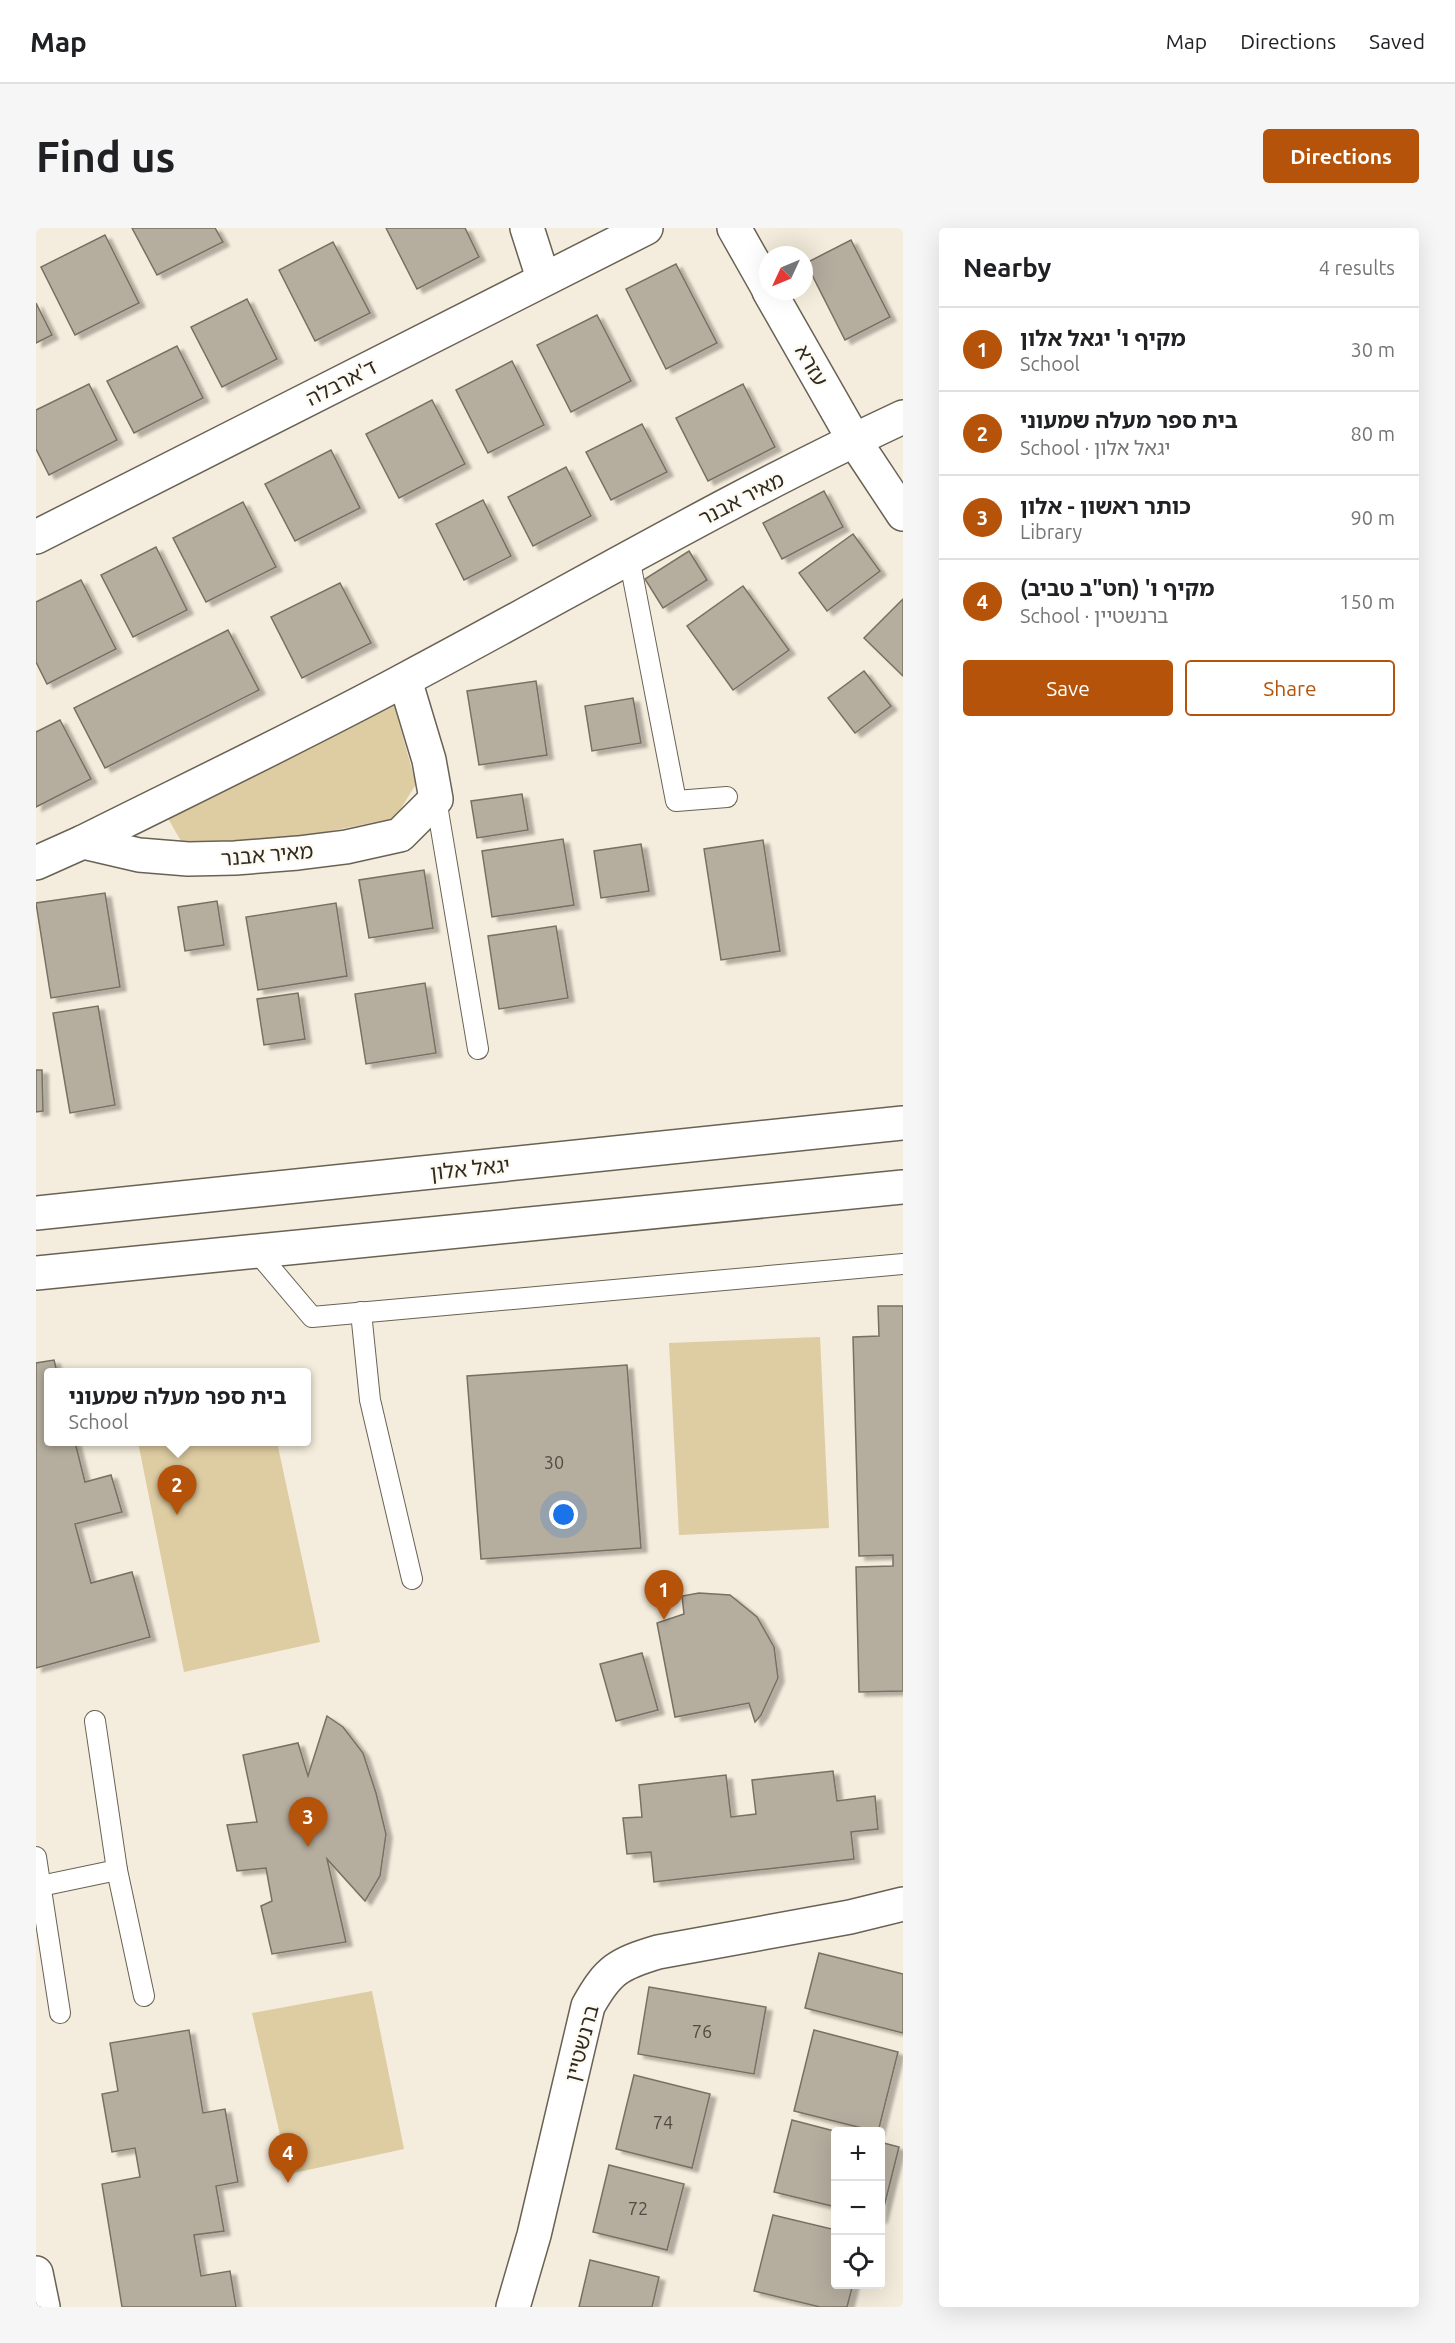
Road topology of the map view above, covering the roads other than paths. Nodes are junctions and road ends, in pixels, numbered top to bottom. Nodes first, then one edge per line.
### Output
1 (527, 228) edge
2 (646, 228) edge
3 (734, 228) edge
4 (759, 272) edge
5 (543, 278) junction
6 (775, 300) edge
7 (903, 417) edge
8 (854, 440) junction
9 (903, 514) edge
10 (36, 537) edge
11 (629, 557) junction
12 (405, 680) junction
13 (727, 797) dead end
14 (436, 799) junction
15 (83, 842) junction
16 (36, 863) edge
17 (478, 1049) dead end
18 (903, 1123) edge
19 (903, 1187) edge
20 (36, 1213) edge
21 (257, 1252) junction
22 (903, 1264) edge
23 (36, 1274) edge
24 (361, 1312) junction
25 (412, 1579) dead end
26 (95, 1721) dead end
27 (36, 1857) edge
28 (117, 1870) junction
29 (38, 1886) edge
30 (903, 1904) edge
31 (144, 1996) dead end
32 (60, 2013) dead end
33 (36, 2273) edge
34 (43, 2307) edge
35 (513, 2307) edge

1 - 5 street
2 - 5 street, ד'ארבלה
3 - 4 street, עזרא
5 - 10 street, ד'ארבלה
6 - 8 street, עזרא
7 - 8 street, מאיר אבנר
8 - 9 street, עזרא
8 - 11 street, מאיר אבנר
11 - 12 street, מאיר אבנר
11 - 13 lane
12 - 14 street
12 - 15 street, מאיר אבנר
14 - 15 street, מאיר אבנר
14 - 17 lane
15 - 16 street, מאיר אבנר
18 - 20 street, יגאל אלון
19 - 21 street
21 - 23 street
21 - 24 lane
22 - 24 lane
24 - 25 lane
26 - 28 lane
27 - 29 lane
28 - 29 lane
28 - 31 lane
29 - 32 lane
30 - 35 street, ברנשטיין
33 - 34 street

